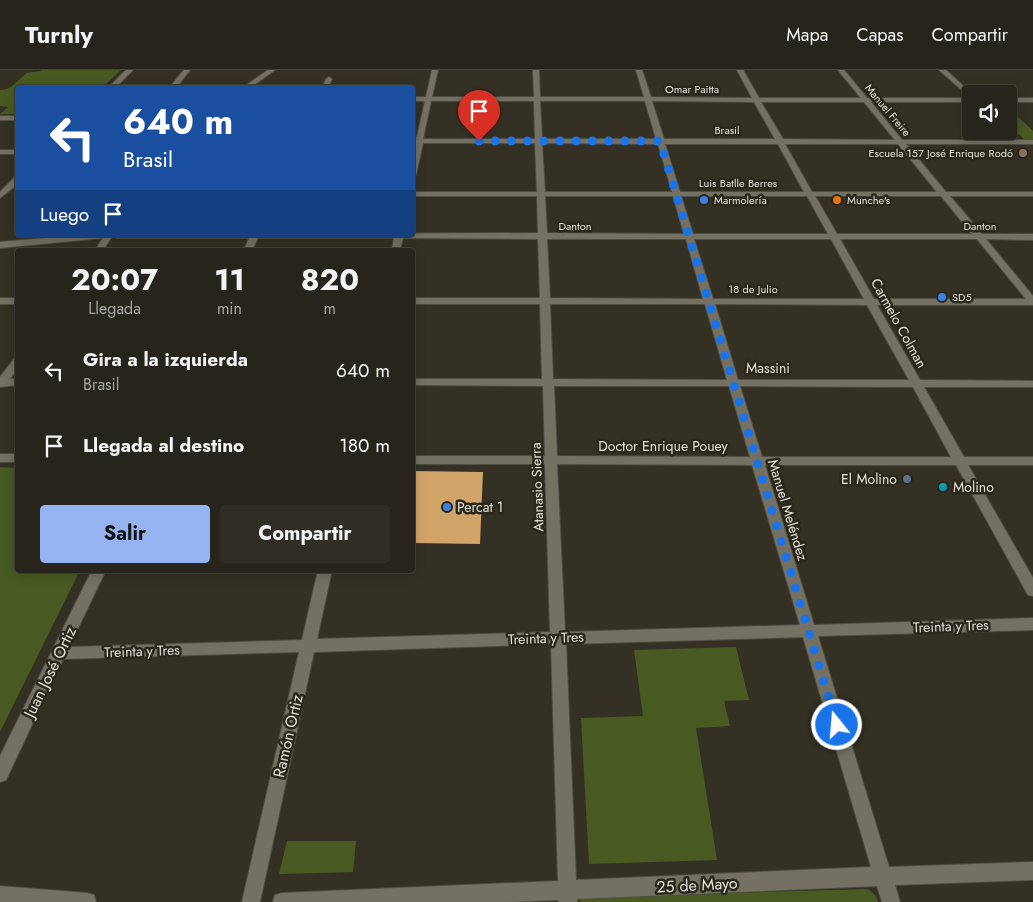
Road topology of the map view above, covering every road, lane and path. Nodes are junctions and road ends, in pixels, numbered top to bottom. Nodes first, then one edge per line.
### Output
1 (130, 70) edge
2 (187, 70) edge
3 (272, 70) edge
4 (435, 70) edge
5 (536, 70) edge
6 (639, 70) edge
7 (740, 70) edge
8 (841, 70) edge
9 (942, 70) edge
10 (329, 79) dead end
11 (114, 85) edge
12 (174, 85) edge
13 (250, 85) edge
14 (326, 85) edge
15 (962, 89) edge
16 (962, 98) edge
17 (415, 99) edge
18 (429, 99) junction
19 (538, 99) junction
20 (648, 99) junction
21 (757, 99) junction
22 (866, 100) junction
23 (1017, 100) edge
24 (1033, 100) edge
25 (0, 118) edge
26 (15, 118) edge
27 (415, 138) edge
28 (420, 141) junction
29 (539, 141) junction
30 (660, 141) junction
31 (781, 142) junction
32 (901, 142) junction
33 (1019, 142) joint
34 (1033, 142) edge
35 (415, 151) edge
36 (0, 152) edge
37 (15, 152) edge
38 (15, 181) edge
39 (15, 192) edge
40 (1, 193) edge
41 (415, 194) edge
42 (542, 194) junction
43 (677, 194) junction
44 (810, 194) junction
45 (944, 194) junction
46 (1033, 194) edge
47 (415, 236) edge
48 (87, 237) edge
49 (108, 237) edge
50 (544, 237) junction
51 (690, 237) junction
52 (835, 237) junction
53 (1033, 237) edge
54 (979, 238) junction
55 (0, 245) edge
56 (100, 248) edge
57 (0, 300) edge
58 (15, 300) edge
59 (415, 301) edge
60 (544, 301) junction
61 (710, 301) junction
62 (872, 301) junction
63 (1033, 302) edge
64 (15, 365) edge
65 (15, 382) edge
66 (415, 382) edge
67 (548, 382) junction
68 (0, 383) edge
69 (917, 383) junction
70 (733, 384) junction
71 (1033, 384) edge
72 (0, 458) edge
73 (15, 458) edge
74 (415, 460) edge
75 (551, 461) junction
76 (757, 461) junction
77 (1033, 461) edge
78 (960, 462) junction
79 (98, 573) edge
80 (324, 573) edge
81 (1033, 591) edge
82 (1033, 624) edge
83 (808, 630) junction
84 (558, 638) junction
85 (308, 646) junction
86 (60, 653) junction
87 (0, 774) edge
88 (1033, 871) edge
89 (883, 876) junction
90 (0, 895) edge
91 (568, 896) edge
92 (368, 901) edge
93 (87, 902) edge
94 (251, 902) edge
95 (282, 902) edge
96 (890, 902) edge

1 - 11 street
2 - 12 street
3 - 13 street
4 - 18 street
5 - 19 street, Atanasio Sierra
6 - 20 street, Manuel Meléndez
7 - 21 street, Carmelo Colman
8 - 22 street, Manuel Freire
9 - 15 street
10 - 14 street
16 - 22 street, Omar Paitta
17 - 18 street, Omar Paitta
18 - 19 street, Omar Paitta
18 - 28 street
19 - 20 street, Omar Paitta
19 - 29 street, Atanasio Sierra
20 - 21 street, Omar Paitta
20 - 30 street, Manuel Meléndez
21 - 22 street, Omar Paitta
21 - 31 street, Carmelo Colman
22 - 32 street, Manuel Freire
23 - 24 street
25 - 26 street
27 - 28 street
28 - 29 street, Brasil
28 - 35 street
29 - 30 street, Brasil
29 - 42 street, Atanasio Sierra
30 - 31 street, Brasil
30 - 43 street, Manuel Meléndez
31 - 32 street, Brasil
31 - 44 street, Carmelo Colman
32 - 33 street, Brasil
32 - 45 street, Manuel Freire
33 - 34 street, Brasil
36 - 37 street
38 - 40 street
39 - 40 street
41 - 42 street, Luis Batlle Berres
42 - 43 street, Luis Batlle Berres
42 - 50 street, Atanasio Sierra
43 - 44 street, Luis Batlle Berres
43 - 51 street, Manuel Meléndez
44 - 45 street, Luis Batlle Berres
44 - 52 street, Carmelo Colman
45 - 46 street, Luis Batlle Berres
45 - 54 street, Manuel Freire
47 - 50 street, Danton
48 - 55 street
49 - 56 street
50 - 51 street, Danton
50 - 60 street, Atanasio Sierra
51 - 52 street, Danton
51 - 61 street, Manuel Meléndez
52 - 54 street, Danton
52 - 62 street, Carmelo Colman
53 - 54 street, Danton
54 - 63 street, Manuel Freire
57 - 58 street
59 - 60 street, 18 de Julio
60 - 61 street, 18 de Julio
60 - 67 street, Atanasio Sierra
61 - 62 street, 18 de Julio
61 - 70 street, Manuel Meléndez
62 - 63 street, 18 de Julio
62 - 69 street, Carmelo Colman
64 - 68 street
65 - 68 street
66 - 67 street, Massini
67 - 70 street, Massini
67 - 75 street, Atanasio Sierra
69 - 70 street, Massini
69 - 71 street, Massini
69 - 78 street, Carmelo Colman
70 - 76 street, Manuel Meléndez
72 - 73 street
74 - 75 street, Doctor Enrique Pouey
75 - 76 street, Doctor Enrique Pouey
75 - 84 street, Atanasio Sierra
76 - 78 street, Doctor Enrique Pouey
76 - 83 street, Manuel Meléndez
77 - 78 street, Doctor Enrique Pouey
78 - 81 street, Carmelo Colman
79 - 86 street, Juan José Ortiz
80 - 85 street, Ramón Ortiz
82 - 83 street, Treinta y Tres
83 - 84 street, Treinta y Tres
83 - 89 street, Manuel Meléndez
84 - 85 street, Treinta y Tres
84 - 91 street, Atanasio Sierra
85 - 86 street, Treinta y Tres
85 - 94 street, Ramón Ortiz
86 - 87 street, Juan José Ortiz
88 - 89 street, 25 de Mayo
89 - 91 street, 25 de Mayo
89 - 96 street, Manuel Meléndez
90 - 93 street
91 - 92 street, 25 de Mayo
92 - 95 street, 25 de Mayo

